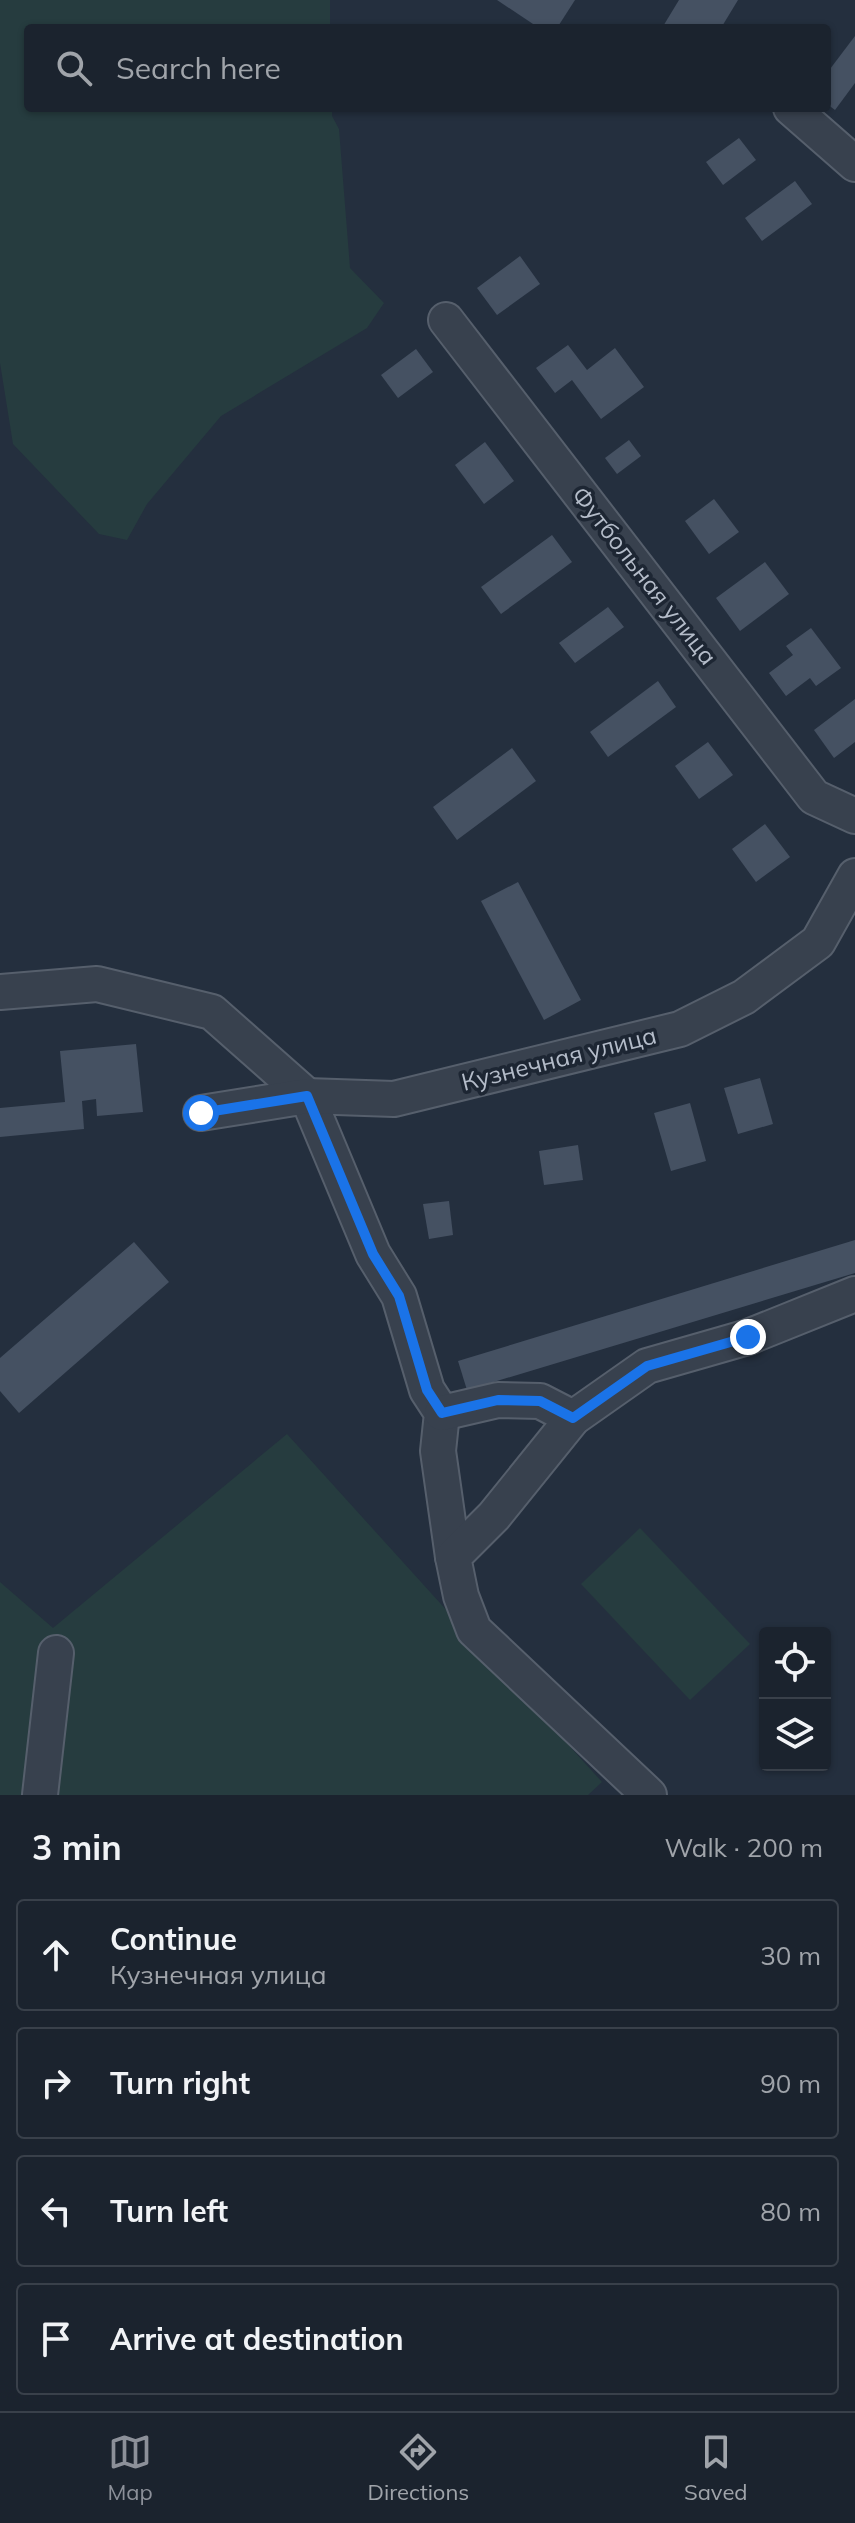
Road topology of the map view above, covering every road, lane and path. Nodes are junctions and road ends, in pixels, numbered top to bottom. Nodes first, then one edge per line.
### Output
1 (796, 112) edge
2 (855, 164) edge
3 (446, 320) dead end
4 (855, 816) edge
5 (855, 876) edge
6 (0, 992) edge
7 (307, 1096) junction
8 (201, 1113) dead end
9 (855, 1294) edge
10 (442, 1413) junction
11 (573, 1418) junction
12 (453, 1557) junction
13 (56, 1653) dead end
14 (40, 1795) edge
15 (649, 1795) edge

1 - 2 street
3 - 4 street, Футбольная улица
5 - 7 street, Кузнечная улица
6 - 7 street
7 - 8 street, Кузнечная улица
7 - 10 street
9 - 11 street
10 - 11 street
10 - 12 street
11 - 12 street
12 - 15 street
13 - 14 street

